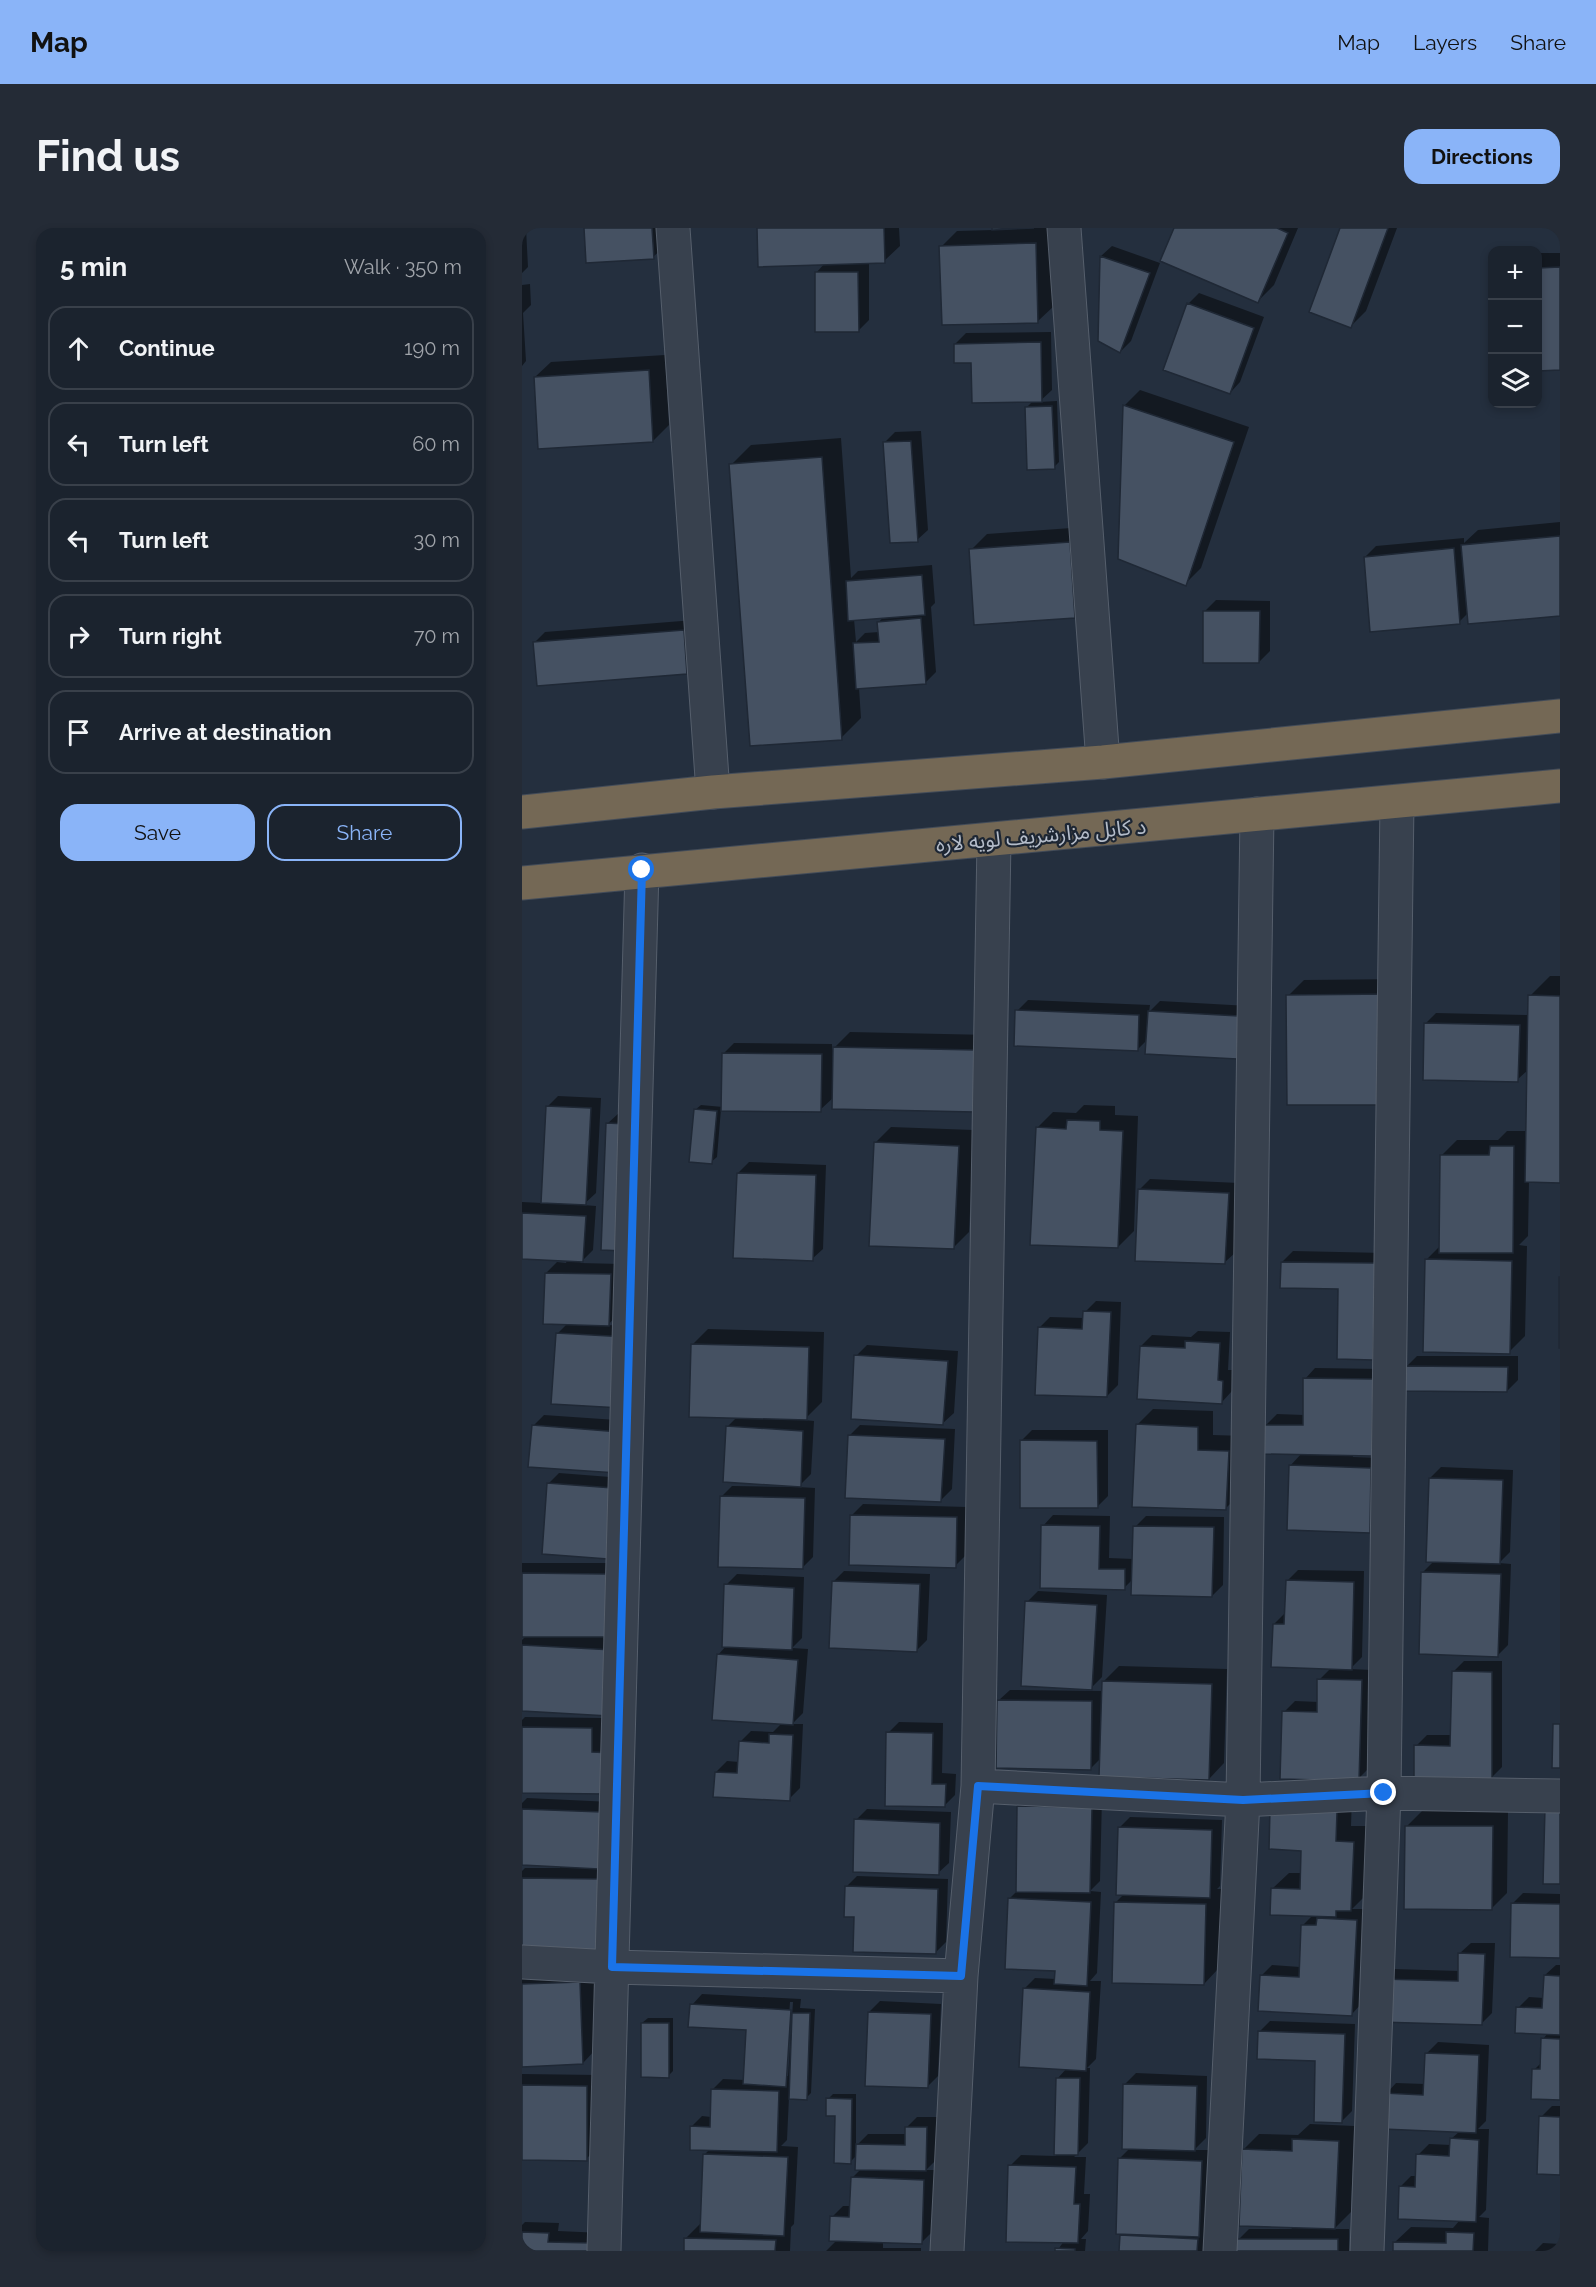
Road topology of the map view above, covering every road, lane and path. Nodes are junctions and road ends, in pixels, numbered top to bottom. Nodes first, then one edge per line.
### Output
1 (673, 228) edge
2 (1064, 228) edge
3 (1560, 716) edge
4 (1103, 762) junction
5 (1560, 786) edge
6 (713, 792) junction
7 (1398, 801) junction
8 (522, 812) edge
9 (1257, 814) junction
10 (994, 840) junction
11 (642, 870) junction
12 (522, 883) edge
13 (978, 1786) junction
14 (1384, 1793) junction
15 (1560, 1796) edge
16 (1243, 1800) junction
17 (522, 1962) edge
18 (612, 1967) junction
19 (961, 1976) junction
20 (604, 2251) edge
21 (947, 2251) edge
22 (1220, 2251) edge
23 (1367, 2251) edge

1 - 6 street
2 - 4 street
3 - 4 highway
4 - 6 highway
5 - 7 highway, د کابل مزارشریف لویه لاره
6 - 8 highway
7 - 9 highway, د کابل مزارشریف لویه لاره
7 - 14 street
9 - 10 highway, د کابل مزارشریف لویه لاره
9 - 16 street
10 - 11 highway, د کابل مزارشریف لویه لاره
10 - 13 street
11 - 12 highway, د کابل مزارشریف لویه لاره
11 - 18 street
13 - 16 street
13 - 19 street
14 - 15 street
14 - 16 street
14 - 23 street
16 - 22 street
17 - 18 street
18 - 19 street
18 - 20 street
19 - 21 street

